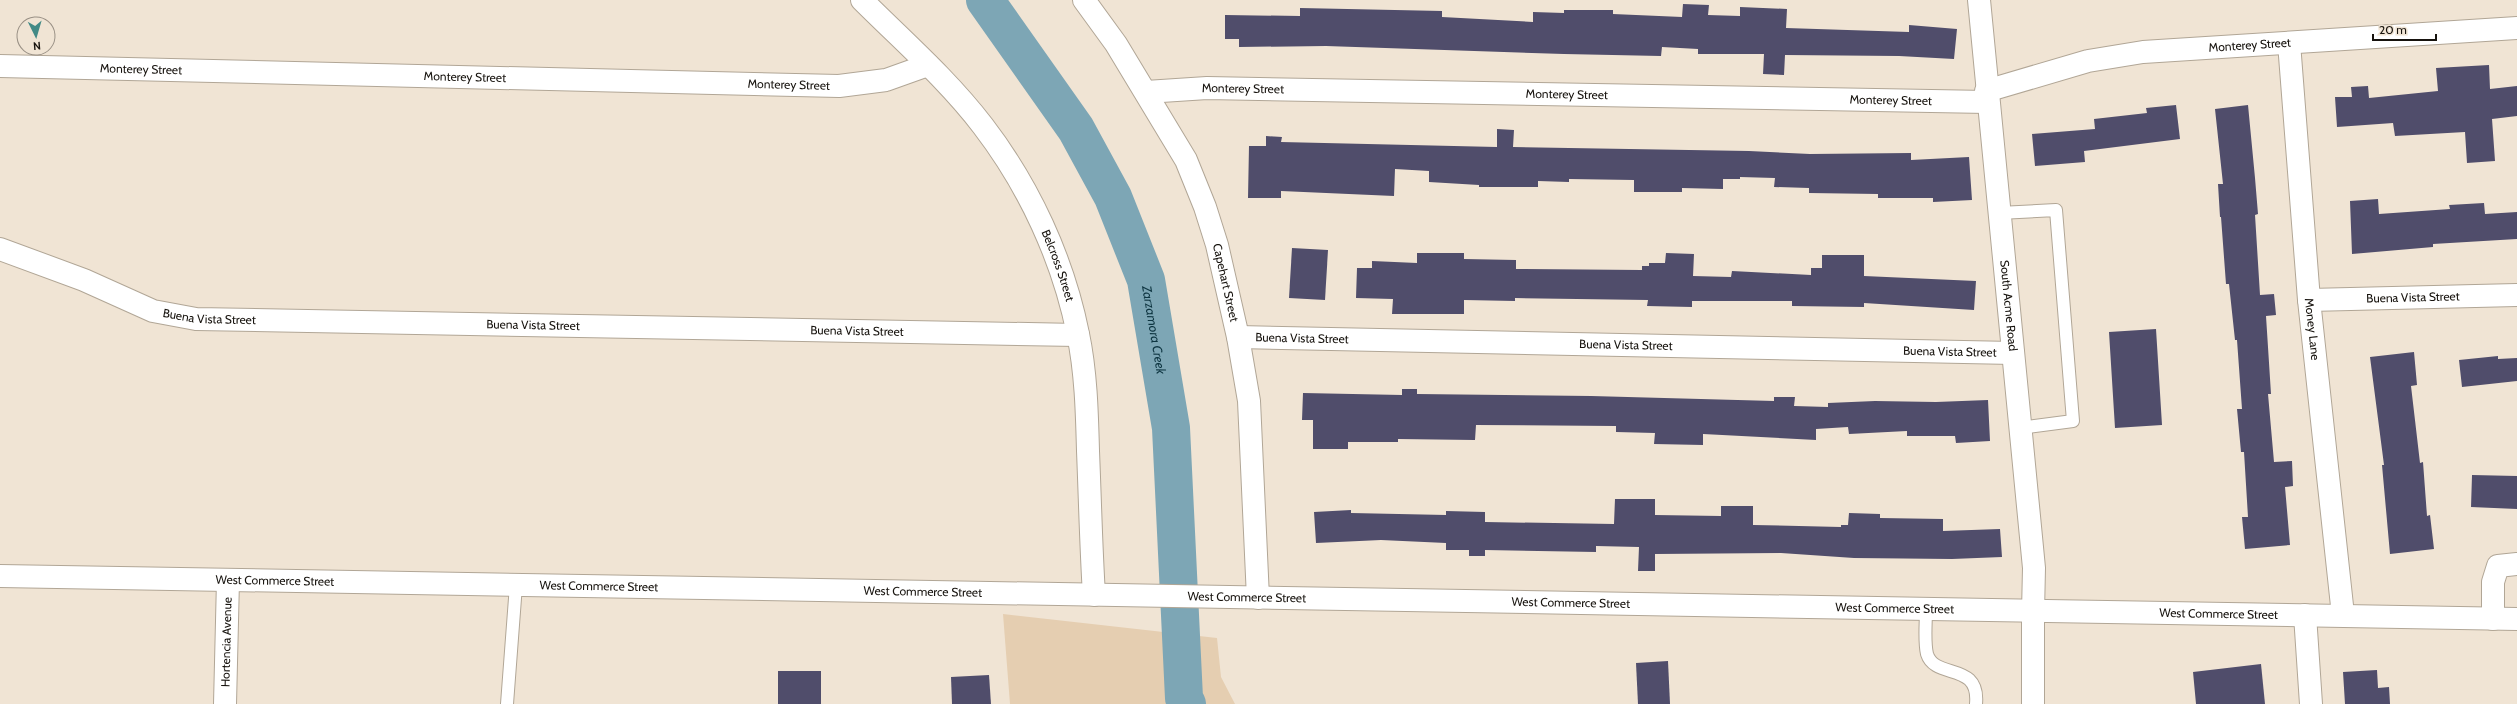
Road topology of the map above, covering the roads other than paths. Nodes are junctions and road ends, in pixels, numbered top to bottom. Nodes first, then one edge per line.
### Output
1 (862, 0) edge
2 (1084, 0) edge
3 (1979, 0) edge
4 (2517, 28) edge
5 (2289, 43) junction
6 (928, 65) junction
7 (0, 66) edge
8 (1146, 92) junction
9 (1987, 97) junction
10 (1999, 214) junction
11 (0, 249) edge
12 (2517, 295) edge
13 (2310, 300) junction
14 (1078, 335) junction
15 (1238, 337) junction
16 (2013, 353) junction
17 (2020, 428) junction
18 (2517, 564) edge
19 (0, 576) edge
20 (228, 580) junction
21 (516, 585) junction
22 (1094, 595) junction
23 (1258, 598) junction
24 (1926, 610) junction
25 (2034, 612) junction
26 (2305, 615) junction
27 (2342, 615) junction
28 (2493, 619) junction
29 (2517, 619) edge
30 (225, 704) edge
31 (507, 704) edge
32 (1976, 704) edge
33 (2032, 704) edge
34 (2311, 704) edge

1 - 6 street, Belcross Street
2 - 8 street, Capehart Street
3 - 9 street, South Acme Road
4 - 5 street, Monterey Street
5 - 9 street, Monterey Street
5 - 13 street, Money Lane
6 - 7 street, Monterey Street
6 - 14 street, Belcross Street
8 - 9 street, Monterey Street
8 - 15 street, Capehart Street
9 - 10 street, South Acme Road
10 - 16 street, South Acme Road
10 - 17 lane
11 - 14 street, Buena Vista Street
12 - 13 street, Buena Vista Street
13 - 27 street, Money Lane
14 - 22 street, Belcross Street
15 - 16 street, Buena Vista Street
15 - 23 street, Capehart Street
16 - 17 street, South Acme Road
17 - 25 street, South Acme Road
18 - 28 street
19 - 20 street, West Commerce Street
20 - 21 street, West Commerce Street
20 - 30 street, Hortencia Avenue
21 - 22 street, West Commerce Street
21 - 31 lane
22 - 23 street, West Commerce Street
23 - 24 street, West Commerce Street
24 - 25 street, West Commerce Street
24 - 32 lane
25 - 26 street, West Commerce Street
25 - 33 street, South Acme Road
26 - 27 street, West Commerce Street
26 - 34 street
27 - 28 street, West Commerce Street
28 - 29 street, West Commerce Street

